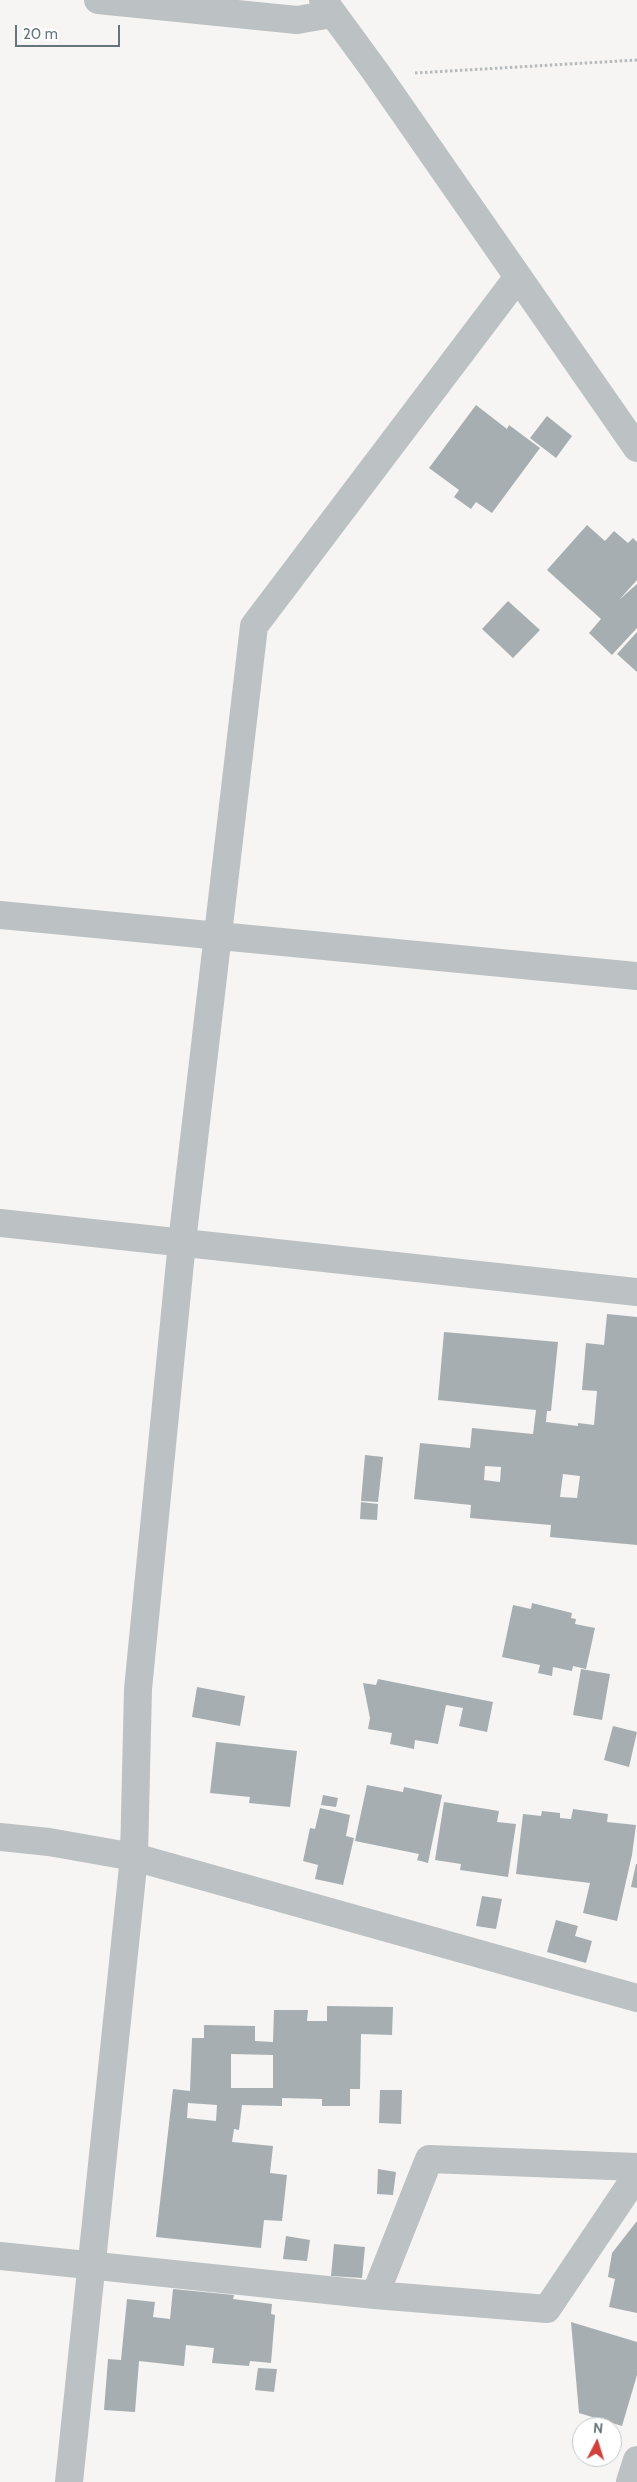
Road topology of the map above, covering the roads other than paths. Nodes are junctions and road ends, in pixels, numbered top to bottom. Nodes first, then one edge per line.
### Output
1 (98, 0) edge
2 (327, 7) edge
3 (518, 277) junction
4 (637, 448) edge
5 (0, 915) edge
6 (219, 936) junction
7 (637, 976) edge
8 (0, 1223) edge
9 (182, 1242) junction
10 (637, 1292) edge
11 (0, 1837) edge
12 (134, 1857) junction
13 (637, 1998) edge
14 (637, 2167) edge
15 (637, 2175) edge
16 (0, 2256) edge
17 (92, 2265) junction
18 (375, 2295) junction
19 (637, 2460) edge
20 (69, 2482) edge
21 (630, 2482) edge

1 - 2 street
2 - 3 street
3 - 4 street
3 - 6 street
5 - 6 street
6 - 7 street
6 - 9 street
8 - 9 street
9 - 10 street
9 - 12 street
11 - 12 street
12 - 13 street
12 - 17 street
14 - 18 street
15 - 18 street
16 - 17 street
17 - 18 street
17 - 20 street
19 - 21 street

